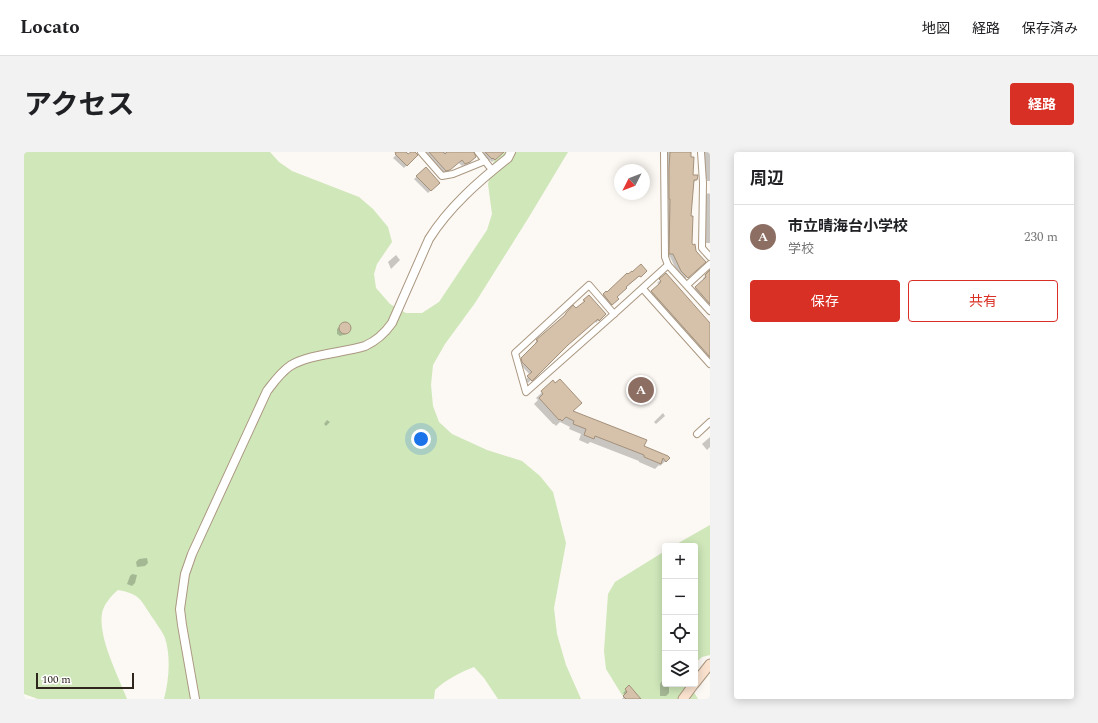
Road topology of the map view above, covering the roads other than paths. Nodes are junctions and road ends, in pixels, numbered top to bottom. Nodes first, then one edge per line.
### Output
1 (421, 152) edge
2 (478, 152) edge
3 (511, 152) edge
4 (664, 152) edge
5 (702, 152) edge
6 (485, 161) junction
7 (492, 170) junction
8 (703, 183) junction
9 (710, 183) edge
10 (710, 257) edge
11 (710, 264) edge
12 (668, 265) junction
13 (687, 285) junction
14 (643, 289) junction
15 (710, 311) edge
16 (614, 314) junction
17 (710, 364) edge
18 (710, 422) edge
19 (697, 434) dead end
20 (710, 664) edge
21 (698, 680) edge
22 (693, 687) edge
23 (195, 699) edge
24 (683, 699) edge

1 - 6 street
2 - 6 street
3 - 7 street
4 - 12 street
5 - 8 street
6 - 7 street
7 - 23 street
8 - 9 street
8 - 10 street
11 - 13 street
12 - 13 street
12 - 14 street
13 - 15 street
14 - 16 street
14 - 17 street
16 - 16 street
18 - 19 street
20 - 21 main road
22 - 24 main road

